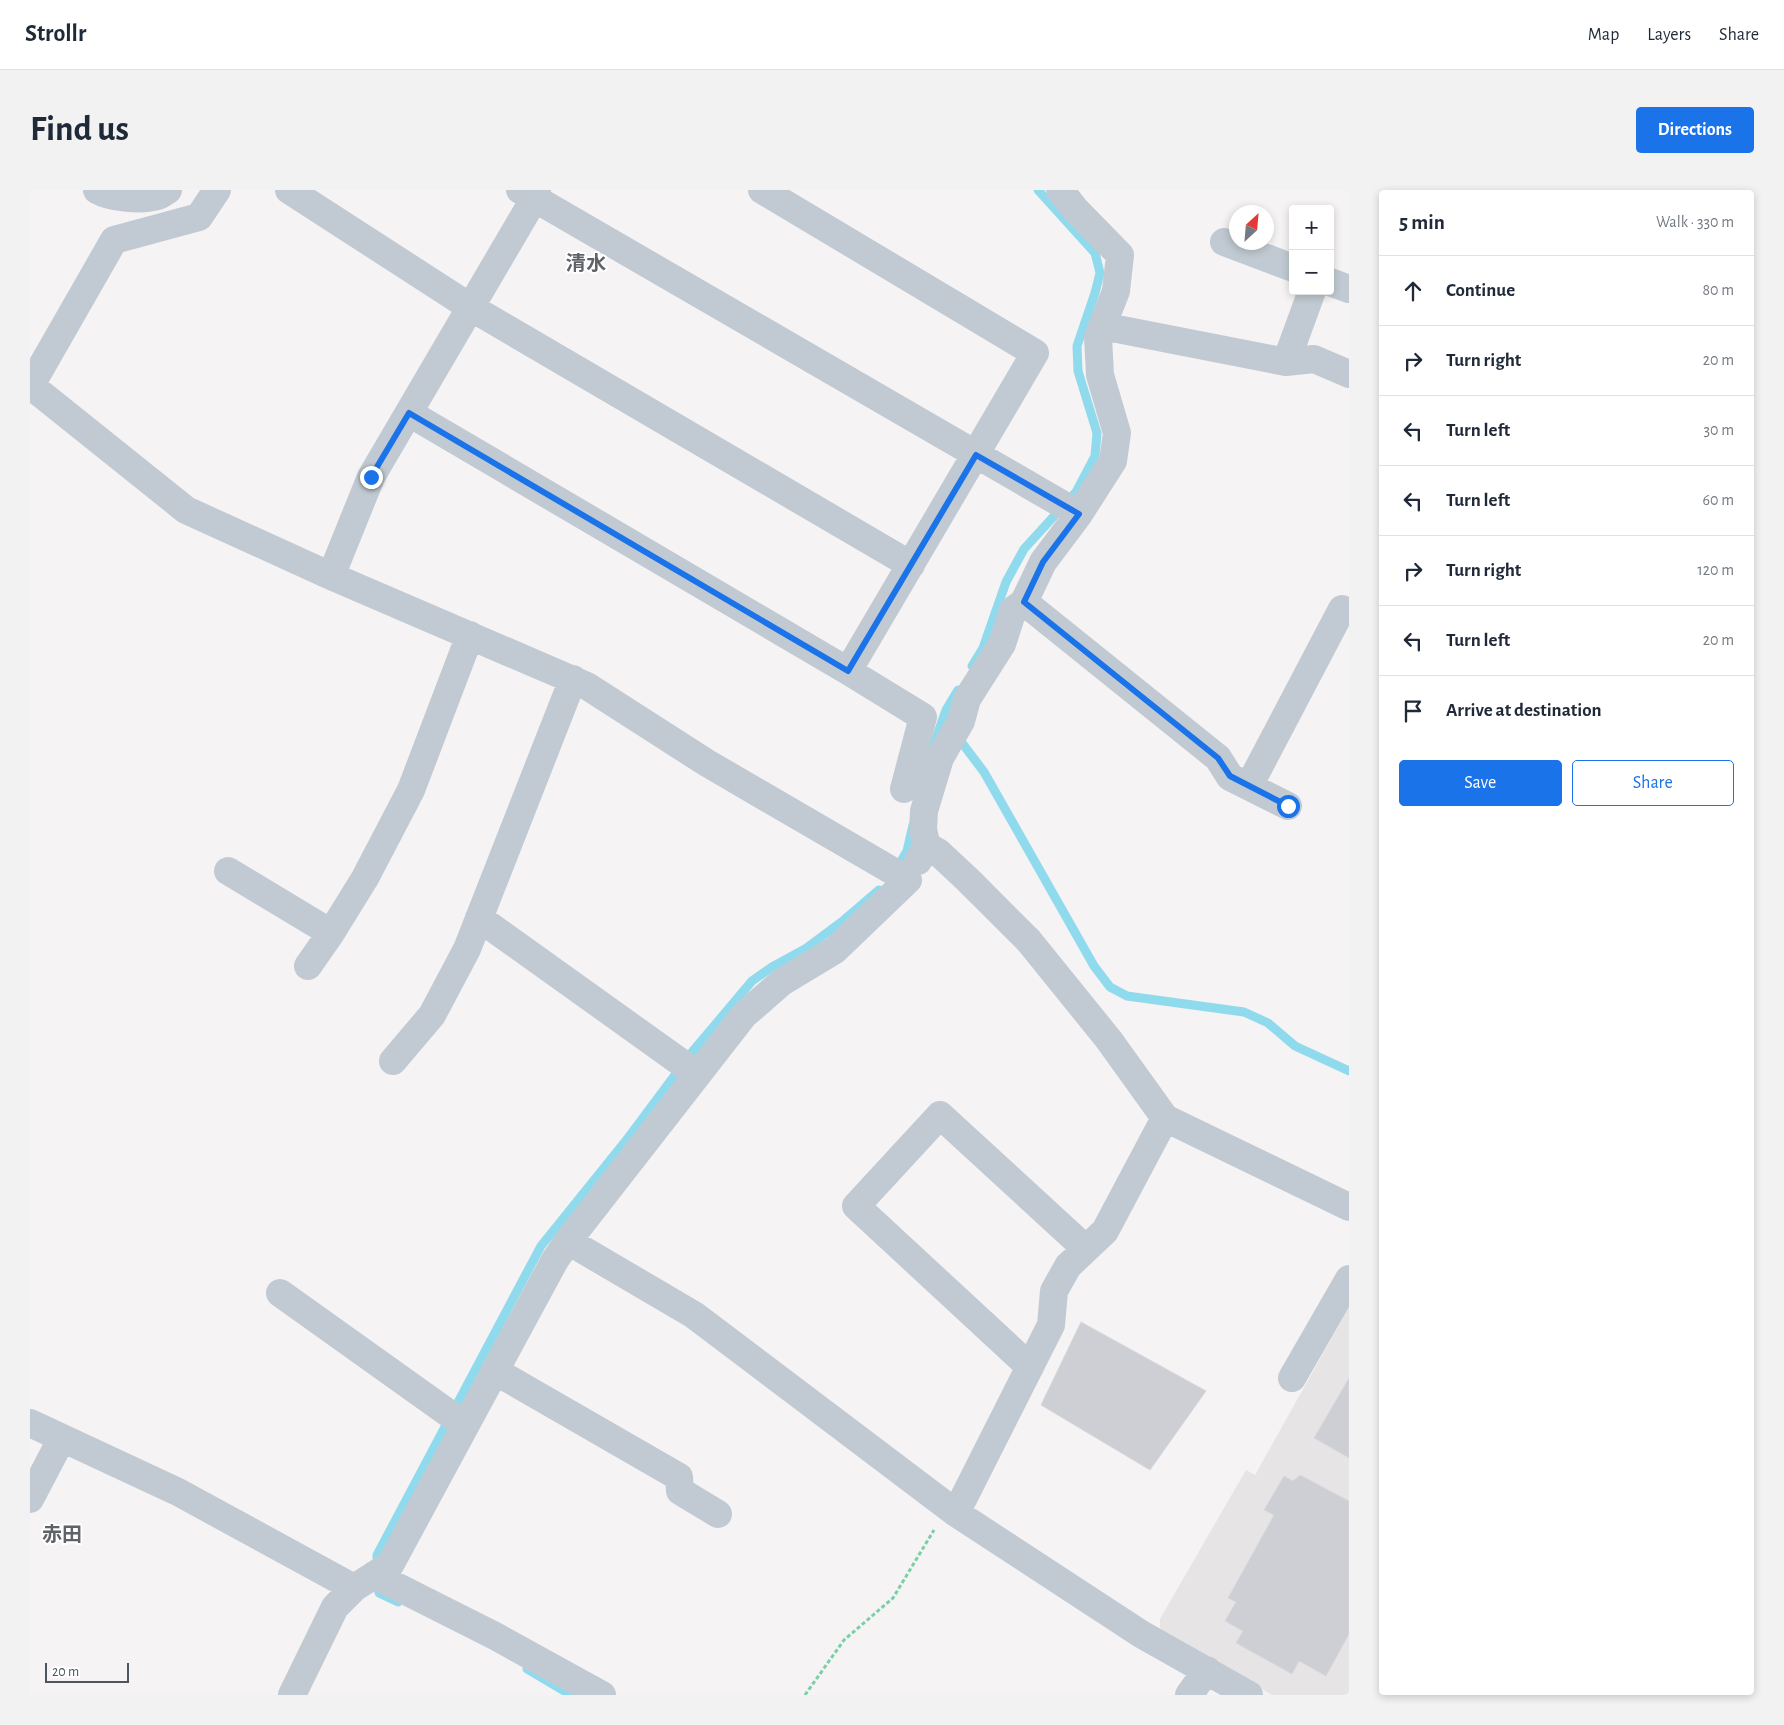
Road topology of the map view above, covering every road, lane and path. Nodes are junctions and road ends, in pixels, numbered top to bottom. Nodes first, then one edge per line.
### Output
1 (168, 190) edge
2 (217, 190) edge
3 (289, 190) edge
4 (762, 190) edge
5 (1060, 190) edge
6 (105, 191) edge
7 (530, 193) edge
8 (1224, 242) dead end
9 (1289, 266) edge
10 (1334, 283) edge
11 (1349, 289) edge
12 (1311, 295) edge
13 (470, 307) junction
14 (1102, 326) junction
15 (1286, 362) junction
16 (1349, 374) edge
17 (30, 385) edge
18 (409, 413) junction
19 (976, 455) junction
20 (1068, 508) junction
21 (911, 565) junction
22 (331, 576) junction
23 (1024, 602) junction
24 (1342, 609) dead end
25 (470, 635) junction
26 (848, 671) junction
27 (573, 679) junction
28 (1249, 786) junction
29 (904, 789) dead end
30 (1288, 806) dead end
31 (926, 846) junction
32 (228, 871) dead end
33 (900, 875) junction
34 (479, 918) junction
35 (331, 933) junction
36 (308, 966) dead end
37 (393, 1061) dead end
38 (687, 1067) junction
39 (1165, 1118) junction
40 (1349, 1208) edge
41 (568, 1241) junction
42 (1086, 1249) junction
43 (1349, 1279) edge
44 (280, 1293) dead end
45 (1030, 1367) junction
46 (495, 1371) junction
47 (1292, 1378) dead end
48 (457, 1419) junction
49 (30, 1423) edge
50 (62, 1438) junction
51 (30, 1499) edge
52 (952, 1510) junction
53 (718, 1514) dead end
54 (364, 1582) junction
55 (1207, 1670) junction
56 (292, 1695) edge
57 (602, 1695) edge
58 (805, 1695) edge
59 (1188, 1695) edge
60 (1249, 1695) edge

1 - 6 street
2 - 17 street
3 - 13 street
4 - 19 street
5 - 14 street
7 - 13 street
7 - 19 street
8 - 9 street
10 - 11 street
12 - 15 street
13 - 18 street
13 - 21 street
14 - 15 street
14 - 20 street
15 - 16 street
17 - 22 street
18 - 22 street
18 - 26 street
19 - 20 street
19 - 21 street
20 - 23 street
21 - 26 street
22 - 25 street
23 - 28 street
23 - 31 street
24 - 28 street
25 - 27 street
25 - 35 street
26 - 29 street
27 - 33 street
27 - 34 street
28 - 30 street
31 - 33 street
31 - 39 street
32 - 35 street
33 - 38 street
34 - 37 street
34 - 38 street
35 - 36 street
38 - 41 street
39 - 40 street
39 - 42 street
41 - 46 street
41 - 52 street
42 - 45 street
42 - 45 street
43 - 47 street
44 - 48 street
45 - 52 street
46 - 48 street
46 - 53 street
48 - 54 street
49 - 50 street
50 - 51 street
50 - 54 street
52 - 55 street
52 - 58 path
54 - 56 street
54 - 57 street
55 - 59 street
55 - 60 street

